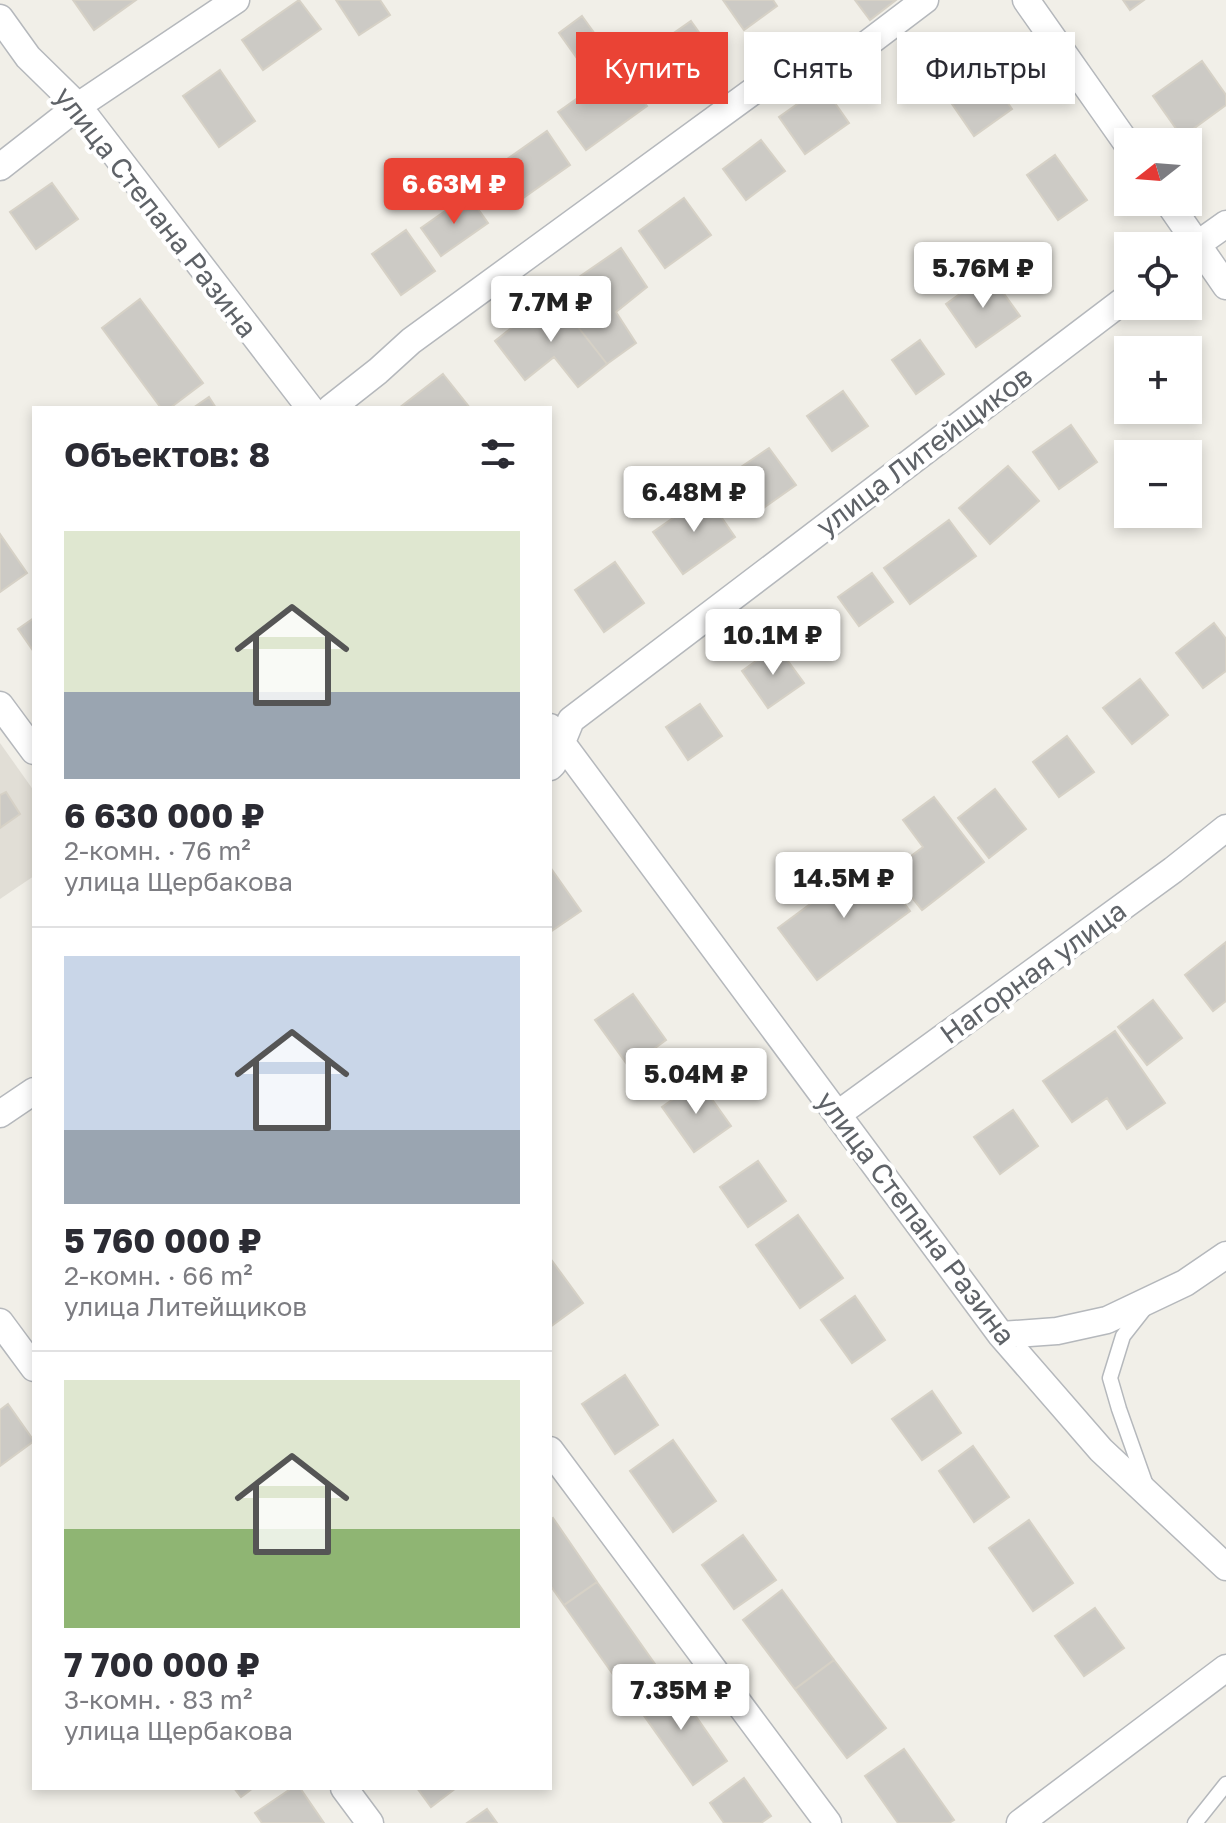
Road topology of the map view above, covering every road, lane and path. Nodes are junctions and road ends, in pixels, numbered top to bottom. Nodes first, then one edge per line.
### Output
1 (236, 0) edge
2 (925, 0) edge
3 (1026, 0) edge
4 (207, 8) edge
5 (0, 18) edge
6 (78, 106) junction
7 (1116, 128) edge
8 (0, 167) edge
9 (1226, 224) edge
10 (1202, 241) edge
11 (1202, 258) edge
12 (1226, 286) edge
13 (1114, 308) edge
14 (308, 406) edge
15 (334, 406) edge
16 (0, 705) edge
17 (556, 735) edge
18 (32, 748) edge
19 (552, 765) edge
20 (1226, 828) edge
21 (32, 1092) edge
22 (0, 1114) edge
23 (838, 1114) junction
24 (1226, 1255) edge
25 (1153, 1298) junction
26 (0, 1322) edge
27 (1001, 1335) junction
28 (32, 1365) edge
29 (552, 1453) edge
30 (1149, 1496) junction
31 (1223, 1569) edge
32 (1226, 1668) edge
33 (1226, 1784) edge
34 (345, 1790) edge
35 (370, 1823) edge
36 (828, 1823) edge
37 (1020, 1823) edge
38 (1195, 1823) edge

1 - 4 street
2 - 15 street
3 - 7 street
4 - 6 street
5 - 6 street, улица Степана Разина
6 - 8 street
6 - 14 street, улица Степана Разина
9 - 10 street
11 - 12 street
13 - 17 street, улица Литейщиков
16 - 18 street
17 - 19 street, улица Литейщиков
17 - 23 street, улица Степана Разина
20 - 23 street, Нагорная улица
21 - 22 street
23 - 27 street, улица Степана Разина
24 - 25 street
25 - 27 street
25 - 30 lane
26 - 28 street
27 - 30 street, улица Степана Разина
29 - 36 street
30 - 31 street, улица Степана Разина
32 - 37 street
33 - 38 lane
34 - 35 street

